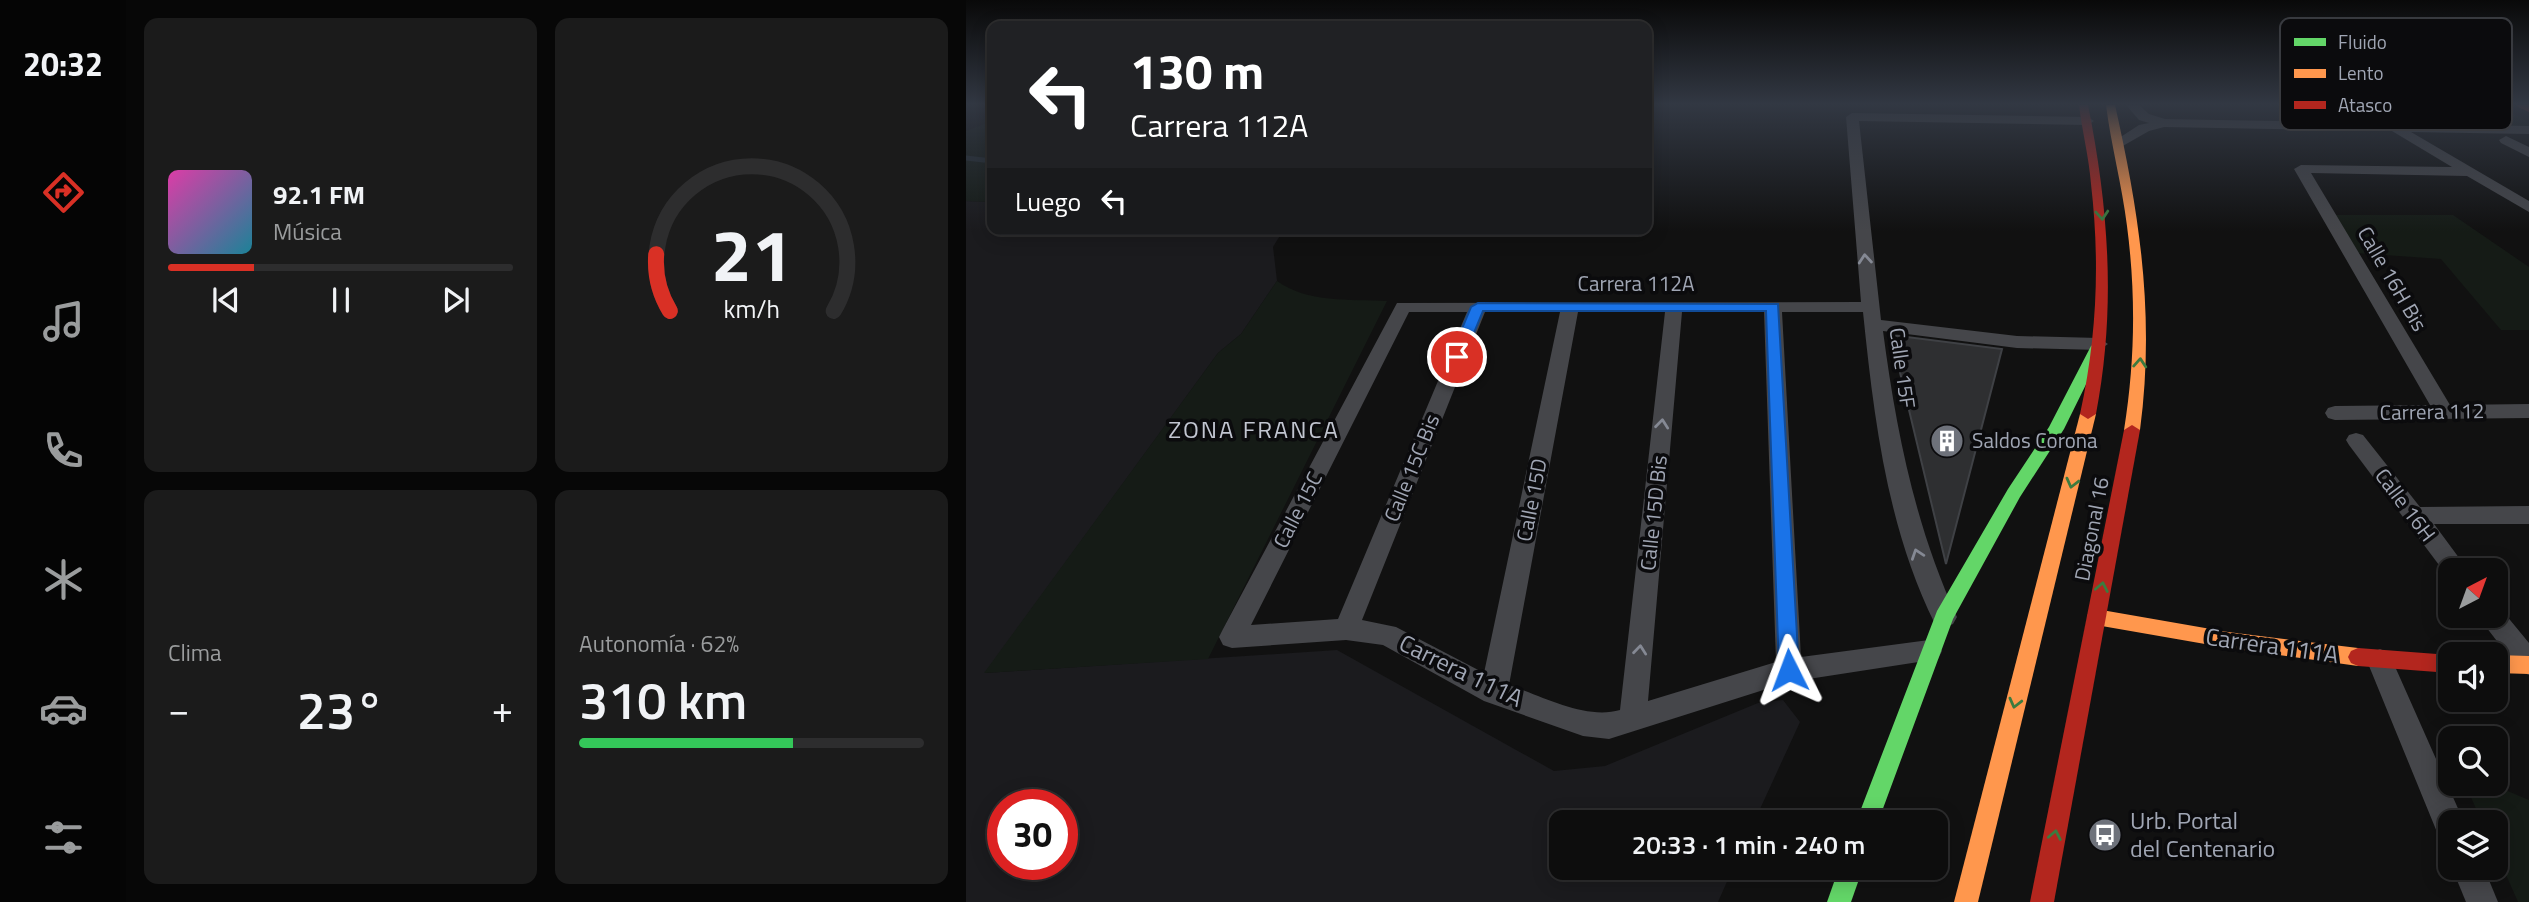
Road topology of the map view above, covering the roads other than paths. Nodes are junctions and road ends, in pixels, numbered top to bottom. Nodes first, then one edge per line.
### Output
1 (1855, 147) edge
2 (2093, 147) edge
3 (2121, 147) edge
4 (2428, 147) edge
5 (2470, 172) junction
6 (2529, 207) edge
7 (1403, 307) joint
8 (1478, 307) junction
9 (1570, 307) junction
10 (1674, 307) junction
11 (1773, 307) junction
12 (1871, 316) junction
13 (2099, 344) junction
14 (2529, 411) edge
15 (2444, 412) junction
16 (2335, 413) dead end
17 (2356, 440) dead end
18 (2529, 515) edge
19 (2413, 516) junction
20 (2446, 558) edge
21 (1944, 617) junction
22 (2096, 617) junction
23 (2501, 628) edge
24 (1346, 629) junction
25 (1232, 637) joint
26 (1929, 651) junction
27 (2380, 661) junction
28 (2438, 663) edge
29 (2508, 664) edge
30 (2529, 664) edge
31 (1789, 670) junction
32 (1494, 692) junction
33 (1633, 718) junction
34 (1871, 810) edge
35 (2443, 810) edge
36 (1847, 880) edge
37 (2473, 880) edge
38 (1839, 902) edge
39 (1966, 902) edge
40 (2042, 902) edge
41 (2482, 902) edge

12 -> 1 street, Calle 15F
2 -> 13 main road, Diagonal 16
22 -> 3 main road, Diagonal 16
4 - 5 street
5 - 6 street
5 - 15 street, Calle 16H Bis
7 - 8 street, Carrera 112A
7 - 25 street, Calle 15C
8 - 9 street, Carrera 112A
8 - 24 street, Calle 15C Bis
9 - 10 street, Carrera 112A
9 - 32 street, Calle 15D
10 - 11 street, Carrera 112A
33 -> 10 street, Calle 15D Bis
11 - 12 street, Carrera 112A
11 - 31 street
12 - 13 street, Carrera 112A
21 -> 12 street, Calle 15F
13 - 21 main road, Diagonal 16
13 -> 39 main road, Diagonal 16
14 - 15 street, Carrera 112
15 - 16 street, Carrera 112
17 - 19 street, Calle 16H
18 - 19 street
19 - 20 street, Calle 16H
21 - 26 main road, Diagonal 16
22 - 27 main road, Carrera 111A
40 -> 22 main road, Diagonal 16
23 - 30 street
24 - 25 street, Carrera 111A
24 - 32 street, Carrera 111A
26 - 31 street, Carrera 111A
26 - 34 main road, Diagonal 16
27 - 28 main road, Carrera 111A
27 - 35 street
29 - 30 main road
31 - 33 street, Carrera 111A
32 - 33 street, Carrera 111A
36 - 38 main road
37 - 41 street

